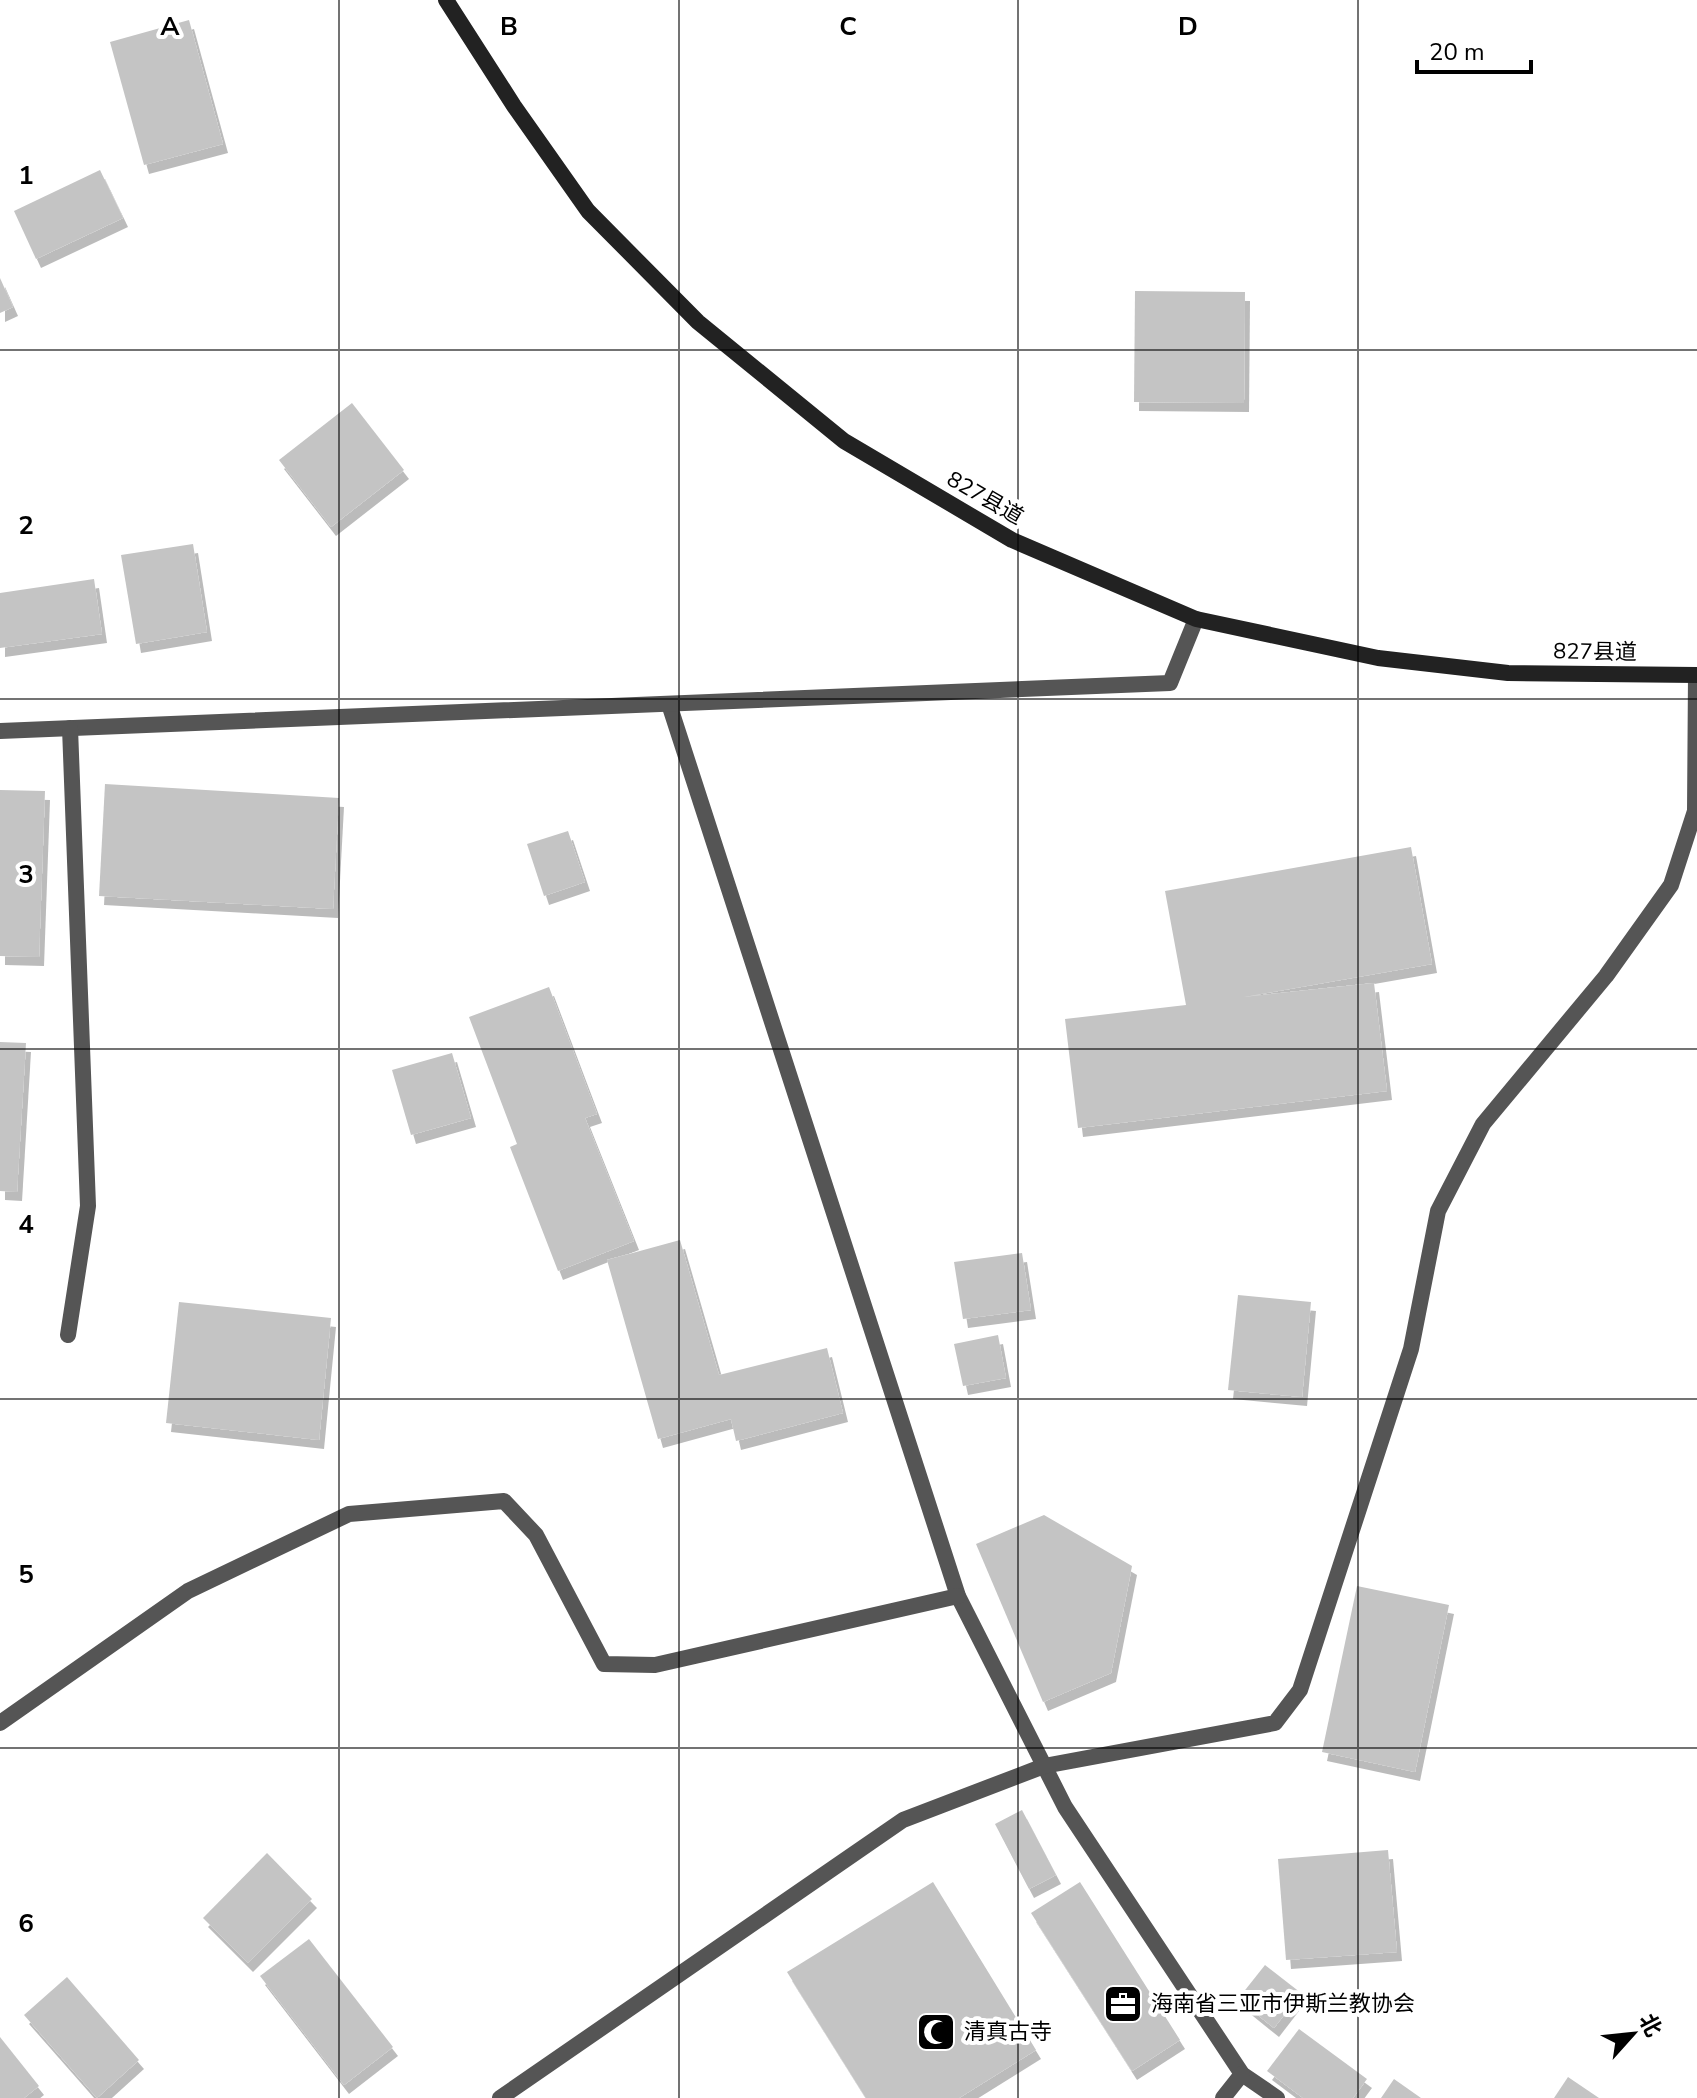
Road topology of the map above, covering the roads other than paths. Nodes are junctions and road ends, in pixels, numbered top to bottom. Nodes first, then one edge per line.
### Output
1 (446, 0) edge
2 (1196, 619) junction
3 (1697, 675) edge
4 (669, 704) junction
5 (70, 728) junction
6 (0, 731) edge
7 (68, 1335) dead end
8 (958, 1596) junction
9 (0, 1723) edge
10 (1044, 1766) junction
11 (1242, 2074) junction
12 (500, 2098) edge
13 (1223, 2098) edge
14 (1277, 2098) edge

1 - 2 main road, 827县道
2 - 3 main road, 827县道
2 - 4 street
3 - 10 street
4 - 5 street
4 - 8 street
5 - 6 street
5 - 7 street
8 - 9 street
8 - 10 street
10 - 11 street
10 - 12 street
11 - 13 street
11 - 14 street

